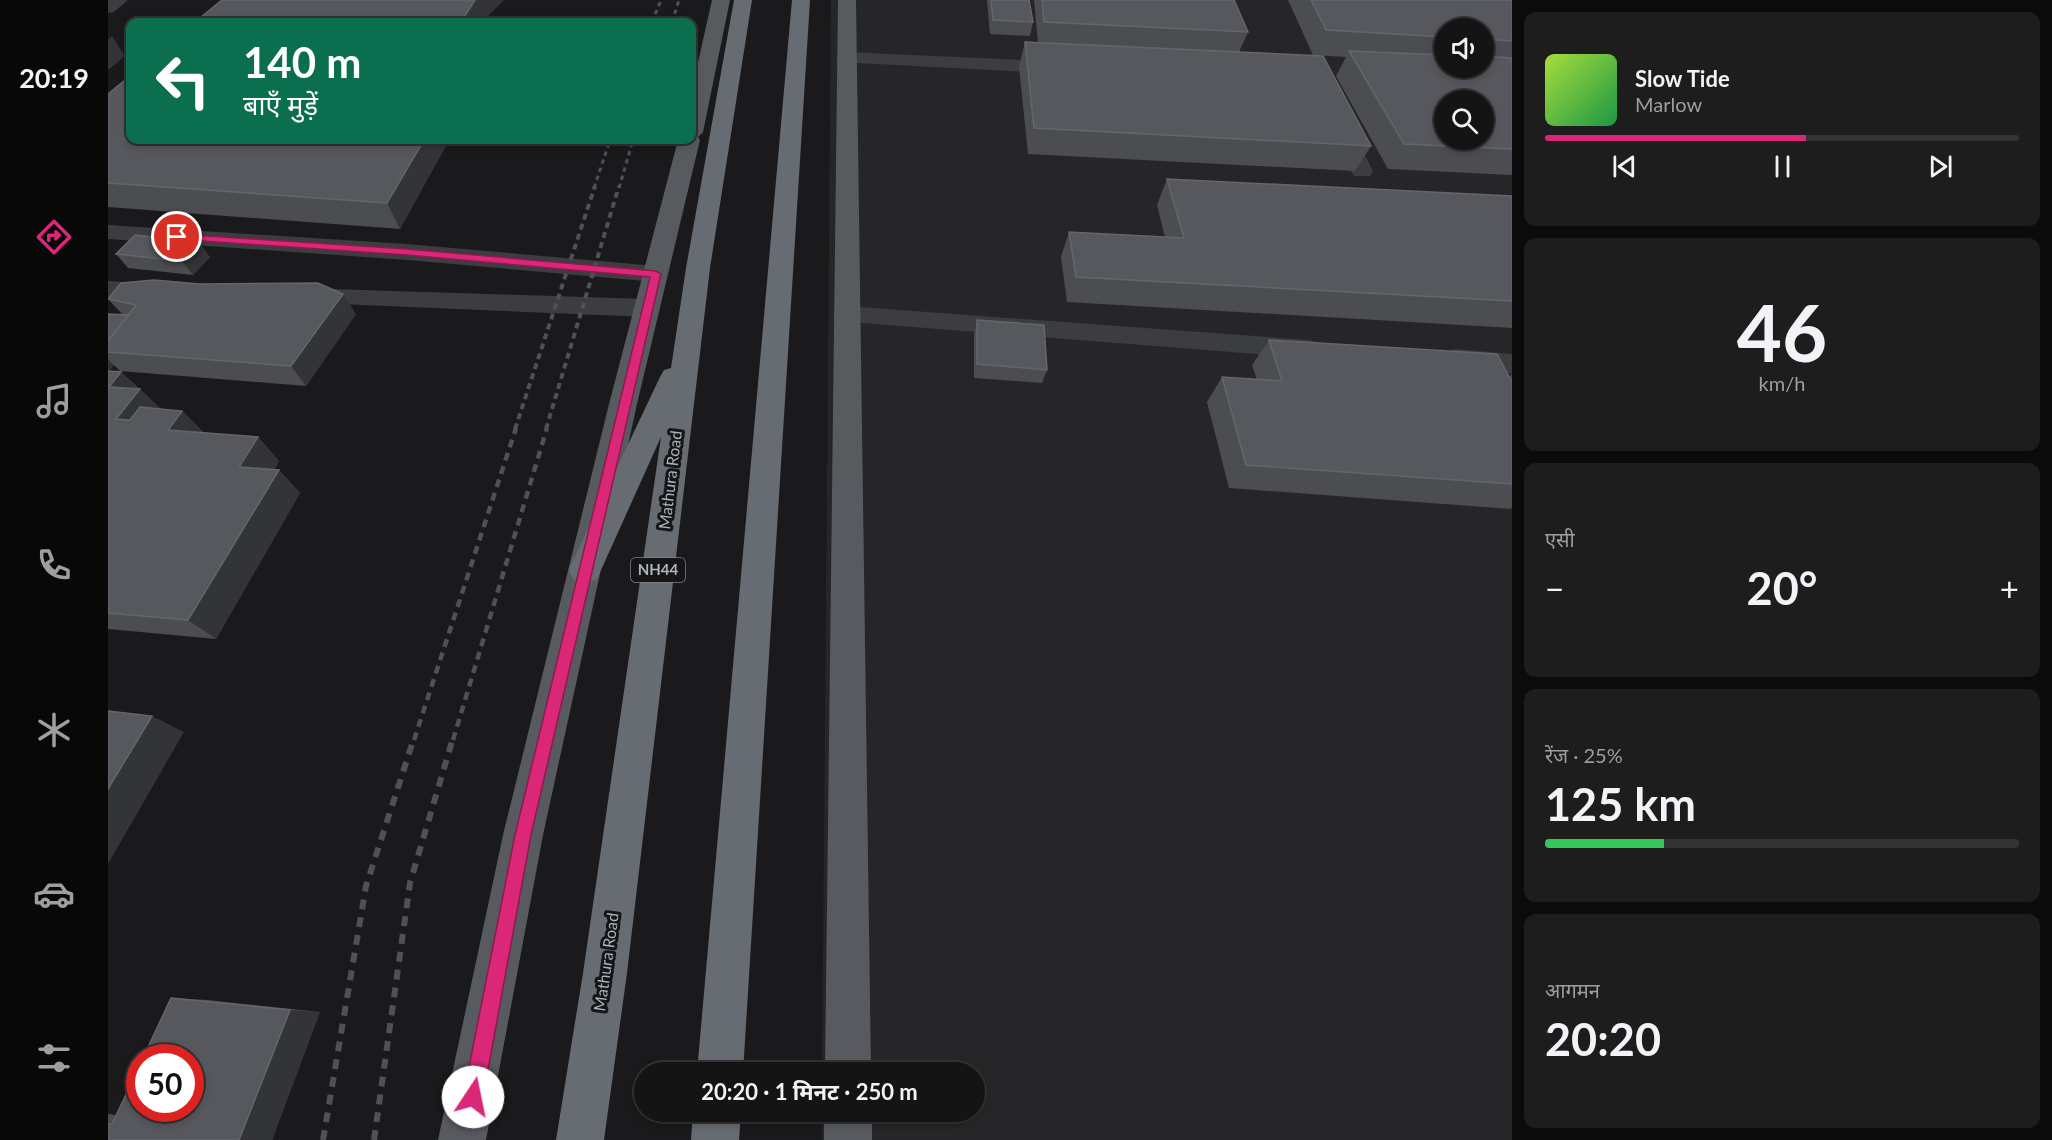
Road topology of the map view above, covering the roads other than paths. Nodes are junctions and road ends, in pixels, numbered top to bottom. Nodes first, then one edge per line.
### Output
1 (118, 0) edge
2 (721, 0) edge
3 (743, 0) edge
4 (801, 0) edge
5 (847, 0) edge
6 (108, 8) edge
7 (846, 58) junction
8 (1082, 69) edge
9 (1334, 112) edge
10 (696, 114) edge
11 (689, 144) edge
12 (1362, 171) edge
13 (108, 232) edge
14 (656, 274) junction
15 (108, 289) edge
16 (179, 292) edge
17 (273, 295) edge
18 (647, 308) junction
19 (846, 315) junction
20 (687, 348) junction
21 (1334, 351) edge
22 (1429, 357) edge
23 (1512, 364) edge
24 (585, 569) junction
25 (721, 1062) edge
26 (848, 1062) edge
27 (716, 1122) edge
28 (848, 1122) edge
29 (462, 1140) edge
30 (580, 1140) edge
31 (715, 1140) edge
32 (848, 1140) edge

1 - 6 street
2 - 10 main road
3 - 20 highway, Mathura Road / NH44
4 - 25 highway
5 - 7 main road
7 - 8 street
7 - 19 main road
9 - 12 street
11 - 14 main road
13 - 14 street
14 - 18 main road
15 - 16 street
17 - 18 street
18 - 24 main road
19 - 21 street
19 - 26 main road
20 - 24 highway
20 - 30 highway, Mathura Road / NH44
22 - 23 street
24 - 29 main road
27 - 31 highway
28 - 32 main road

